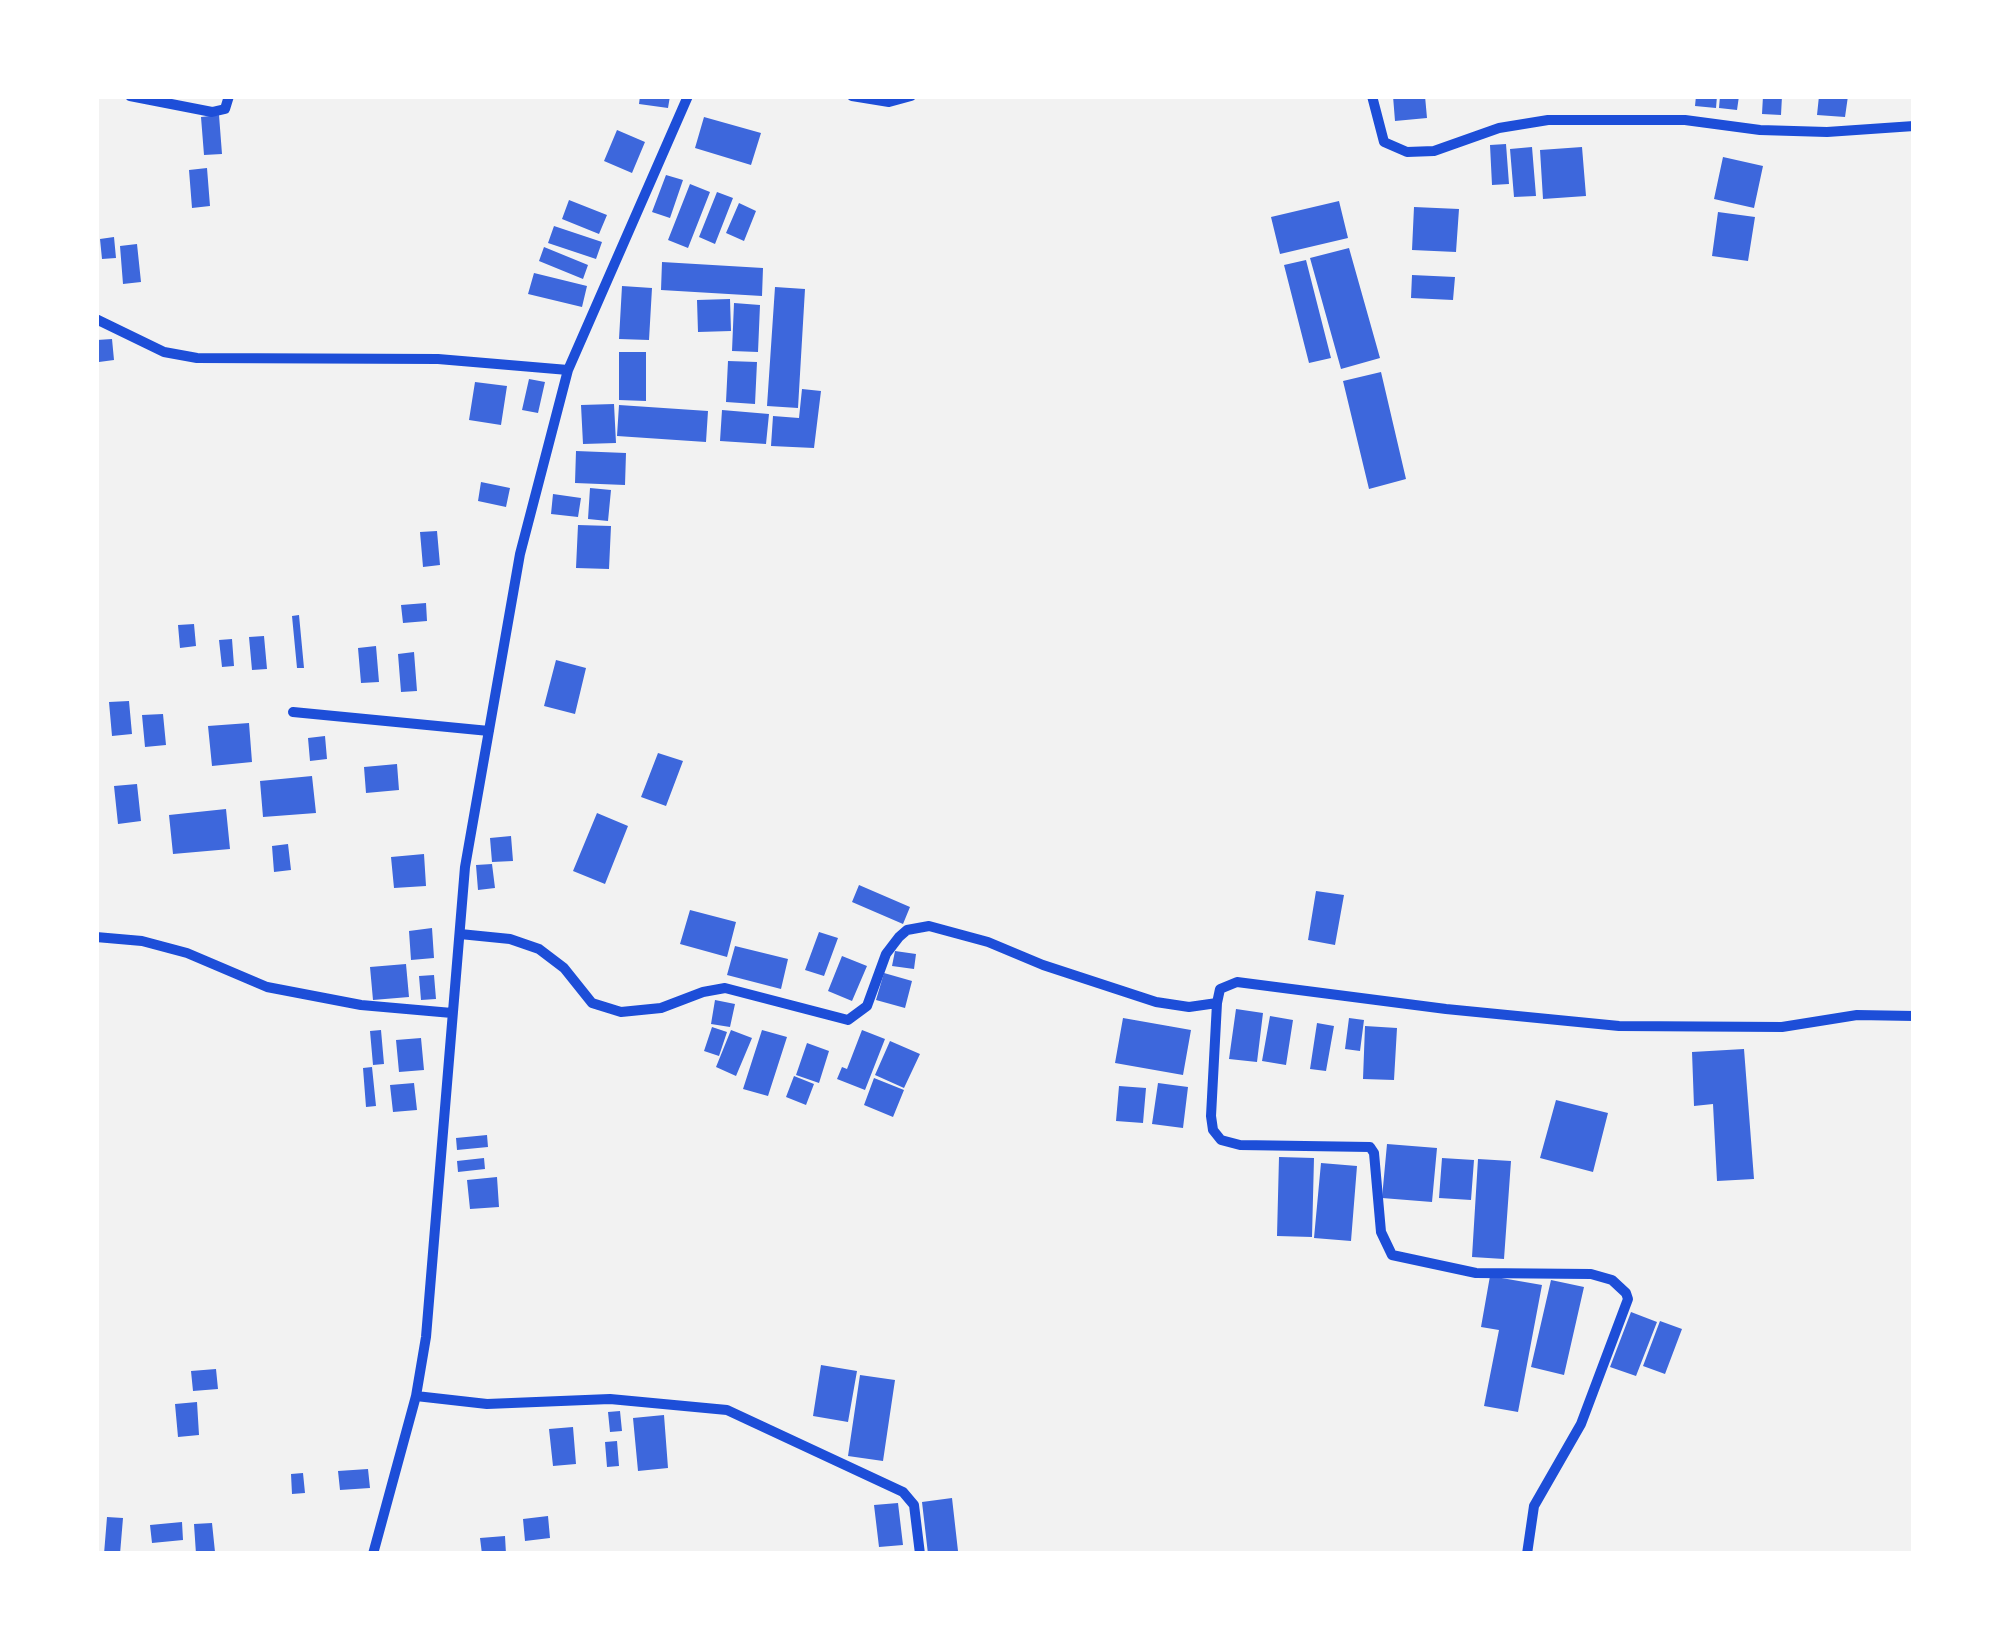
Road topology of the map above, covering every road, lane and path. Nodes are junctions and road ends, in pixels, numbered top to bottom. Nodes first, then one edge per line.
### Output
1 (130, 96) edge
2 (229, 96) edge
3 (688, 96) edge
4 (851, 96) edge
5 (911, 96) edge
6 (1372, 96) edge
7 (1914, 126) edge
8 (96, 319) edge
9 (568, 370) junction
10 (292, 712) dead end
11 (489, 731) junction
12 (460, 934) junction
13 (96, 937) edge
14 (1217, 1003) junction
15 (452, 1013) junction
16 (1914, 1016) edge
17 (416, 1396) junction
18 (377, 1553) edge
19 (920, 1554) edge
20 (1527, 1554) edge

1 - 2 street
3 - 9 street
4 - 5 street
6 - 7 street
8 - 9 street
9 - 11 street
10 - 11 street
11 - 12 street
12 - 14 street
12 - 15 street
13 - 15 street
14 - 16 street
14 - 20 street
15 - 17 street
17 - 18 street
17 - 19 street

